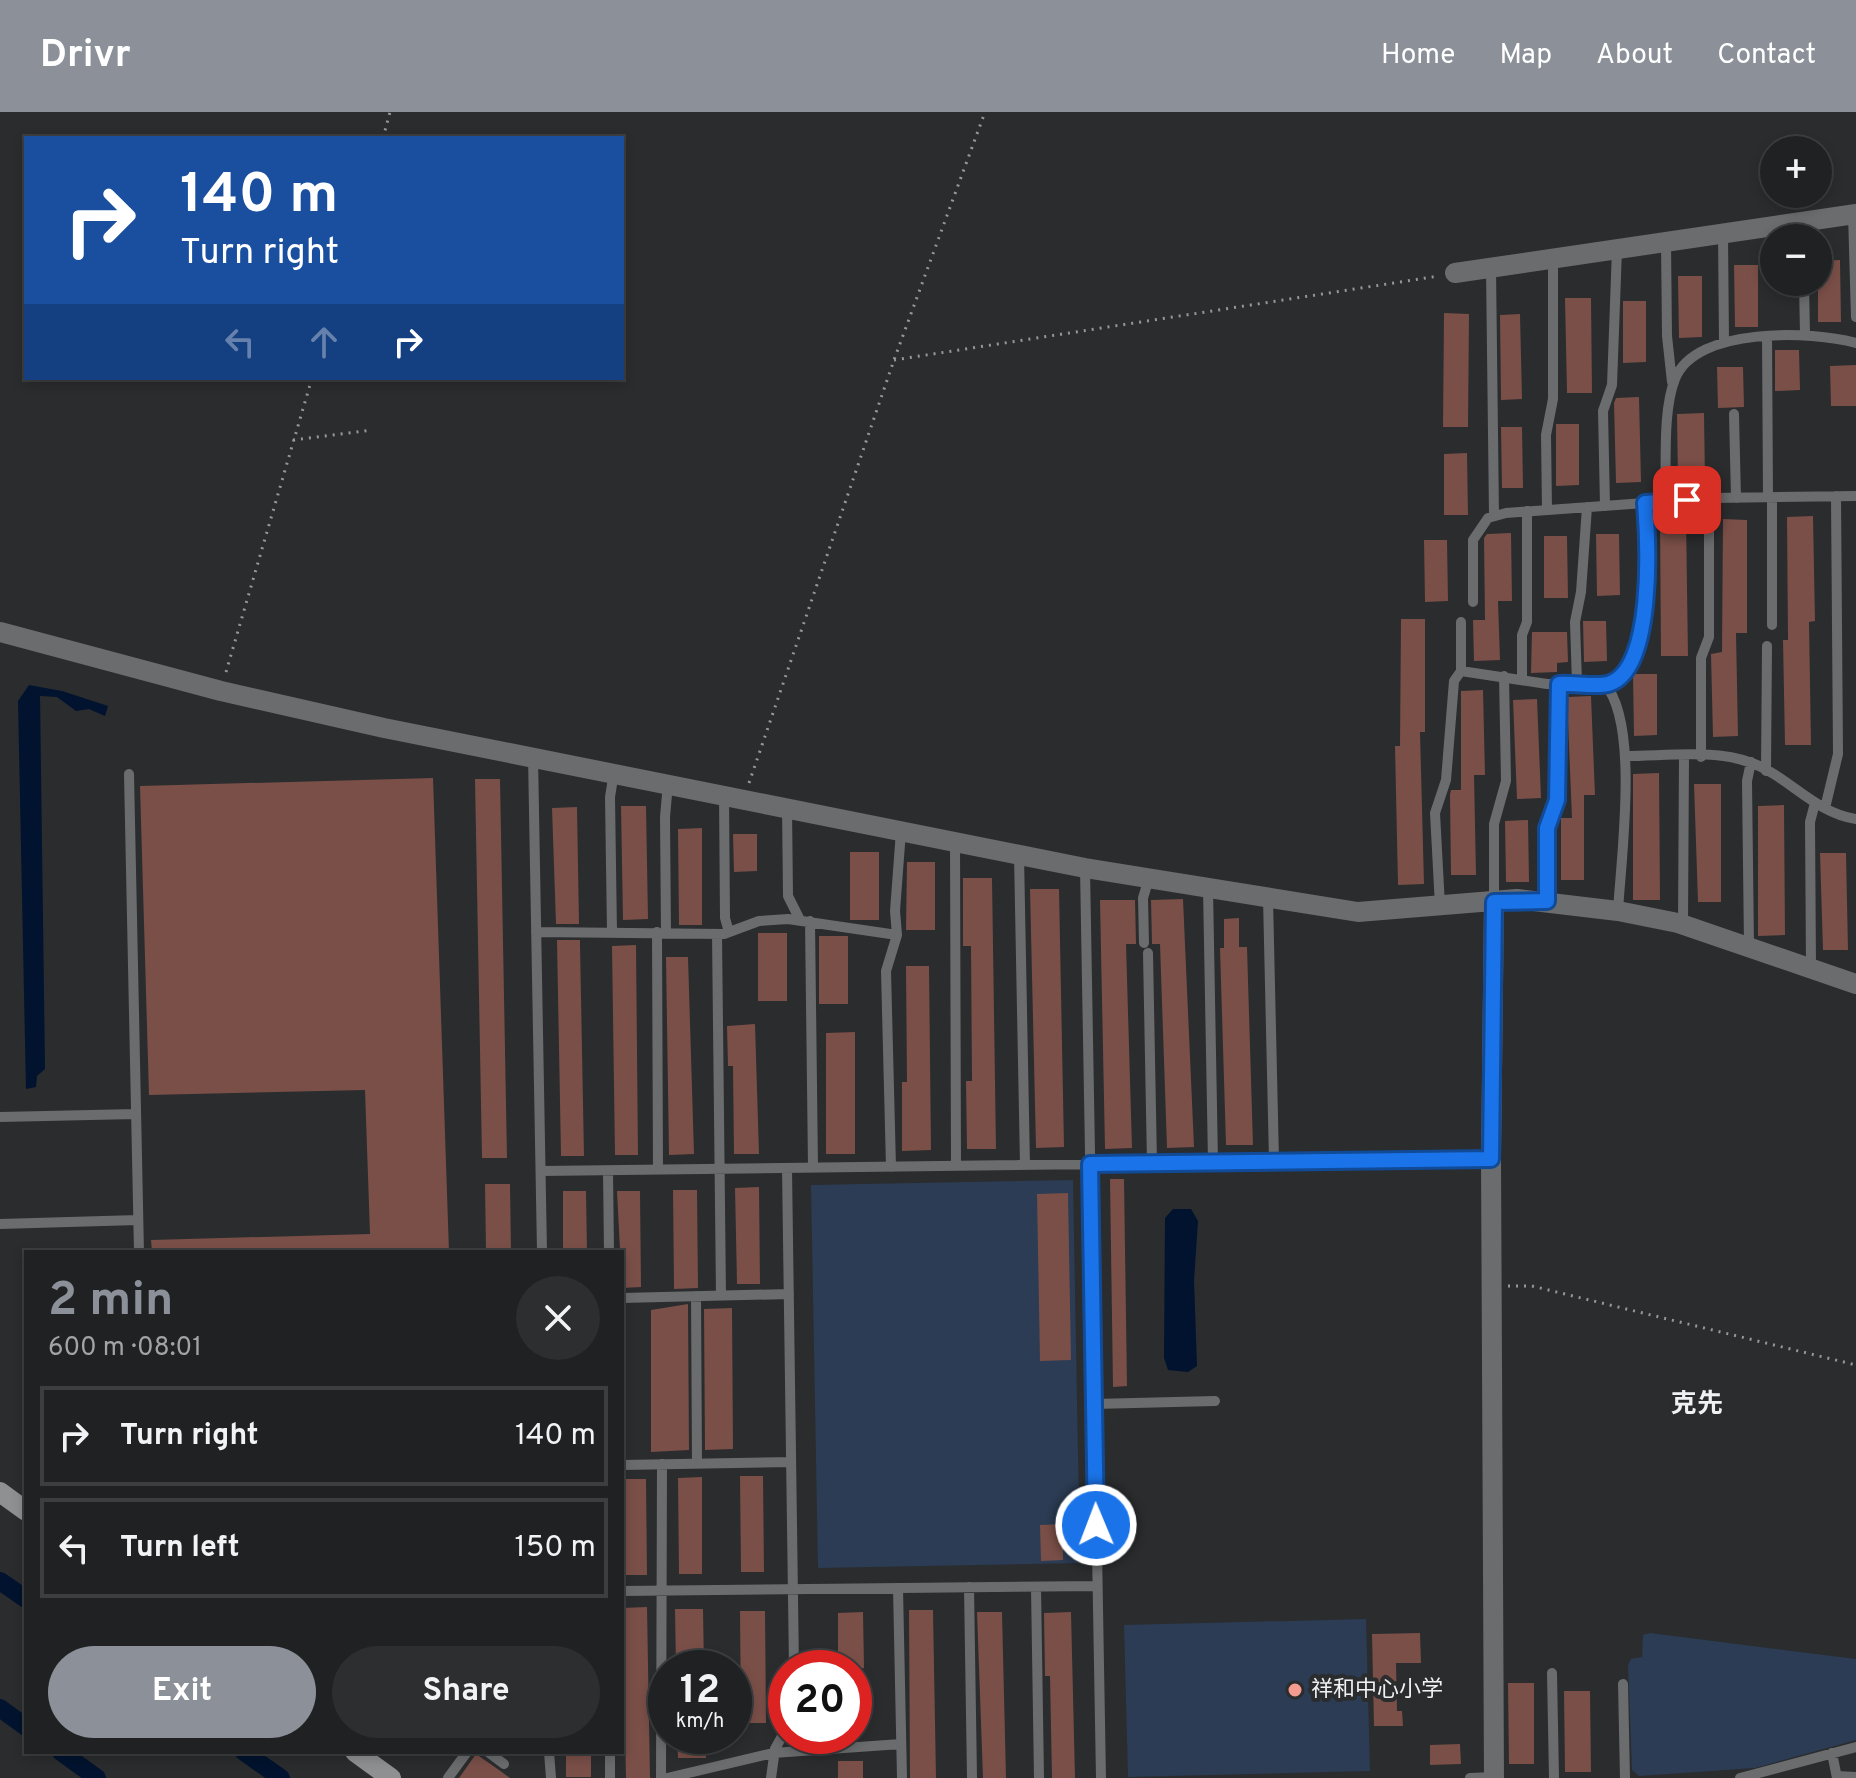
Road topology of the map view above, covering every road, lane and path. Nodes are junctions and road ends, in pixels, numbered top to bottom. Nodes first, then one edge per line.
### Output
1 (390, 112) edge
2 (985, 112) edge
3 (384, 136) edge
4 (1855, 214) edge
5 (1822, 224) edge
6 (1760, 232) edge
7 (1723, 234) junction
8 (1666, 242) junction
9 (1617, 249) junction
10 (1553, 259) junction
11 (1491, 268) junction
12 (1455, 273) joint
13 (1804, 296) edge
14 (1856, 317) edge
15 (1805, 335) junction
16 (1767, 336) junction
17 (1724, 342) junction
18 (1856, 343) edge
19 (894, 360) junction
20 (311, 380) edge
21 (1673, 388) junction
22 (1734, 414) dead end
23 (372, 430) dead end
24 (293, 440) junction
25 (1836, 496) junction
26 (1856, 496) edge
27 (1770, 497) junction
28 (1709, 498) junction
29 (1736, 498) junction
30 (1665, 501) junction
31 (1645, 503) junction
32 (1605, 506) junction
33 (1587, 507) junction
34 (1547, 510) junction
35 (1527, 511) junction
36 (1494, 516) junction
37 (1473, 602) dead end
38 (1461, 622) dead end
39 (1772, 625) dead end
40 (0, 632) edge
41 (1767, 646) dead end
42 (1461, 671) junction
43 (1504, 676) junction
44 (1522, 679) junction
45 (1577, 683) junction
46 (1559, 684) junction
47 (1606, 685) junction
48 (221, 691) junction
49 (533, 756) junction
50 (1626, 756) junction
51 (1684, 756) junction
52 (1701, 757) junction
53 (1751, 762) junction
54 (1766, 771) junction
55 (614, 772) junction
56 (129, 774) dead end
57 (668, 783) junction
58 (734, 796) junction
59 (1820, 806) junction
60 (787, 807) junction
61 (1856, 819) edge
62 (901, 830) junction
63 (955, 841) junction
64 (1019, 854) junction
65 (1085, 868) junction
66 (1149, 878) junction
67 (1208, 888) junction
68 (1268, 898) junction
69 (1547, 901) junction
70 (1494, 902) junction
71 (1440, 906) junction
72 (1618, 911) junction
73 (805, 921) junction
74 (1683, 925) junction
75 (536, 932) junction
76 (662, 932) junction
77 (729, 932) junction
78 (612, 933) junction
79 (717, 934) junction
80 (897, 935) junction
81 (1749, 947) junction
82 (1811, 967) junction
83 (1856, 984) edge
84 (136, 1114) junction
85 (0, 1117) edge
86 (1491, 1159) junction
87 (1274, 1161) junction
88 (1213, 1162) junction
89 (1152, 1163) junction
90 (1090, 1164) junction
91 (956, 1165) junction
92 (1025, 1165) junction
93 (813, 1167) junction
94 (891, 1167) junction
95 (787, 1168) junction
96 (720, 1169) junction
97 (658, 1170) junction
98 (541, 1171) junction
99 (608, 1171) junction
100 (138, 1220) junction
101 (0, 1224) edge
102 (139, 1250) edge
103 (542, 1250) edge
104 (609, 1250) edge
105 (1492, 1287) junction
106 (789, 1294) junction
107 (696, 1296) junction
108 (721, 1296) junction
109 (624, 1298) edge
110 (1856, 1365) edge
111 (1215, 1401) dead end
112 (1094, 1404) junction
113 (791, 1462) junction
114 (662, 1464) junction
115 (697, 1464) junction
116 (624, 1465) edge
117 (0, 1492) edge
118 (24, 1510) edge
119 (1097, 1586) junction
120 (969, 1587) junction
121 (1036, 1587) junction
122 (898, 1588) junction
123 (793, 1589) junction
124 (624, 1591) edge
125 (661, 1591) junction
126 (794, 1650) edge
127 (1552, 1673) dead end
128 (1623, 1684) dead end
129 (901, 1744) junction
130 (872, 1746) edge
131 (1856, 1747) edge
132 (1832, 1753) junction
133 (358, 1754) edge
134 (466, 1754) edge
135 (491, 1754) edge
136 (549, 1754) edge
137 (610, 1754) edge
138 (769, 1754) edge
139 (773, 1754) edge
140 (504, 1764) dead end
141 (1762, 1776) edge
142 (1837, 1777) edge
143 (1856, 1777) edge
144 (391, 1778) edge
145 (448, 1778) edge
146 (551, 1778) edge
147 (610, 1778) edge
148 (661, 1778) edge
149 (667, 1778) edge
150 (771, 1778) edge
151 (902, 1778) edge
152 (972, 1778) edge
153 (1039, 1778) edge
154 (1101, 1778) edge
155 (1470, 1778) edge
156 (1494, 1778) edge
157 (1554, 1778) edge
158 (1625, 1778) edge
159 (1740, 1778) edge

1 - 3 path
2 - 19 path
4 - 5 street
4 - 14 lane
6 - 7 street
7 - 8 street
7 - 17 lane
8 - 9 street
8 - 21 lane
9 - 10 street
9 - 32 lane
10 - 11 street
10 - 34 lane
11 - 12 street
11 - 36 lane
12 - 19 path
13 - 15 lane
15 - 16 lane
15 - 18 lane
16 - 17 lane
16 - 27 lane
17 - 21 lane
19 - 58 path
20 - 24 path
21 - 30 lane
22 - 29 lane
23 - 24 path
24 - 48 path
25 - 26 lane
25 - 27 lane
25 - 59 lane
27 - 29 lane
27 - 39 lane
28 - 29 lane
28 - 30 lane
28 - 52 lane
30 - 31 lane
31 - 32 lane
31 - 47 lane
32 - 33 lane
33 - 34 lane
33 - 45 lane
34 - 35 lane
35 - 36 lane
35 - 44 lane
36 - 37 lane
38 - 42 lane
40 - 48 street
41 - 54 lane
42 - 43 lane
42 - 71 lane
43 - 44 lane
43 - 70 lane
44 - 46 lane
45 - 46 lane
45 - 47 lane
46 - 69 lane
47 - 50 lane
48 - 49 street
49 - 55 street
49 - 75 lane
50 - 51 lane
50 - 72 lane
51 - 52 lane
51 - 74 lane
52 - 53 lane
53 - 54 lane
53 - 81 lane
54 - 59 lane
55 - 57 street
55 - 78 lane
56 - 84 lane
57 - 58 street
57 - 76 lane
58 - 60 street
58 - 77 lane
59 - 61 lane
59 - 82 lane
60 - 62 street
60 - 73 lane
62 - 63 street
62 - 80 lane
63 - 64 street
63 - 91 lane
64 - 65 street
64 - 92 lane
65 - 66 street
65 - 90 lane
66 - 67 street
66 - 89 lane
67 - 68 street
67 - 88 lane
68 - 71 street
68 - 87 lane
69 - 70 street
69 - 72 street
70 - 71 street
70 - 86 street
72 - 74 street
73 - 77 lane
73 - 80 lane
73 - 93 lane
74 - 81 street
75 - 78 lane
75 - 98 lane
76 - 78 lane
76 - 79 lane
76 - 97 lane
77 - 79 lane
79 - 96 lane
80 - 94 lane
81 - 82 street
82 - 83 street
84 - 85 lane
84 - 100 lane
86 - 87 lane
86 - 105 street
87 - 88 lane
88 - 89 lane
89 - 90 lane
90 - 92 lane
90 - 112 lane
91 - 92 lane
91 - 94 lane
93 - 94 lane
93 - 95 lane
95 - 96 lane
95 - 106 lane
96 - 97 lane
96 - 108 lane
97 - 99 lane
98 - 99 lane
98 - 103 lane
99 - 104 lane
100 - 101 lane
100 - 102 lane
105 - 110 path
105 - 156 street
106 - 108 lane
106 - 113 lane
107 - 108 lane
107 - 109 lane
107 - 115 lane
111 - 112 lane
112 - 119 lane
113 - 115 lane
113 - 123 lane
114 - 115 lane
114 - 116 lane
114 - 125 lane
117 - 118 main road
119 - 121 lane
119 - 154 lane
120 - 121 lane
120 - 122 lane
120 - 152 lane
121 - 153 lane
122 - 123 lane
122 - 129 lane
123 - 125 lane
123 - 126 lane
124 - 125 lane
125 - 148 lane
127 - 157 lane
128 - 158 lane
129 - 130 lane
129 - 151 lane
131 - 132 lane
132 - 141 lane
132 - 142 lane
133 - 144 main road
134 - 145 lane
135 - 140 lane
136 - 146 lane
137 - 147 lane
138 - 149 lane
139 - 150 lane
141 - 159 lane
142 - 143 lane
155 - 156 lane

